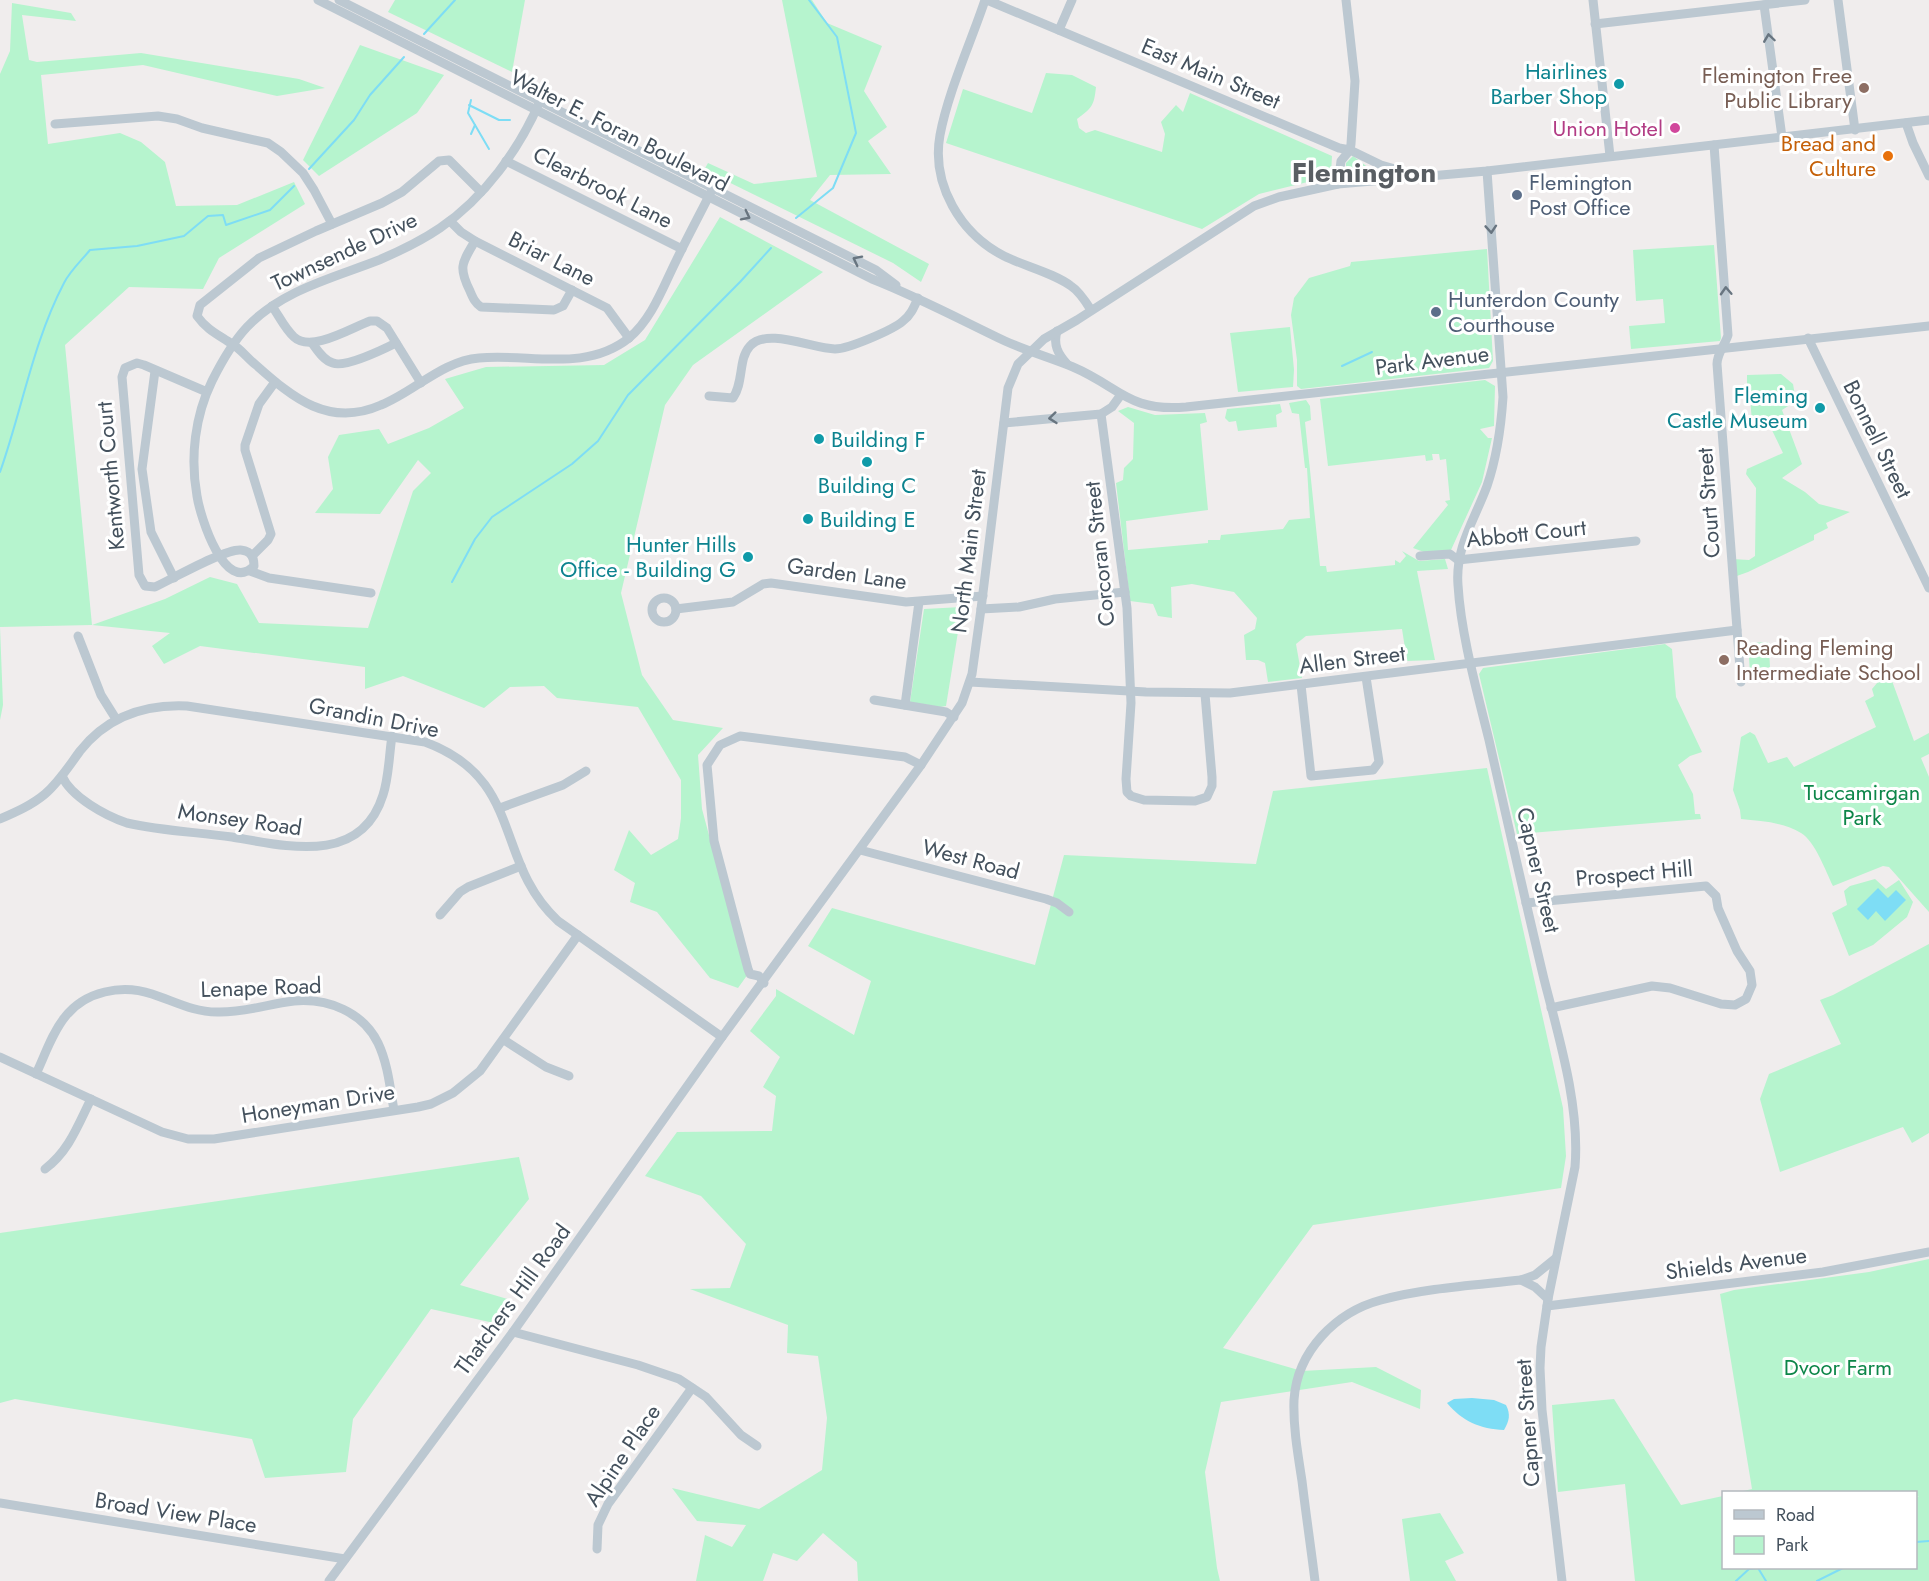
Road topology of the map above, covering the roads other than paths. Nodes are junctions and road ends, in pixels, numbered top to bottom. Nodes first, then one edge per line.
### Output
1 (318, 0) edge
2 (339, 0) edge
3 (986, 0) edge
4 (1072, 0) edge
5 (1346, 0) edge
6 (1593, 0) edge
7 (1805, 0) edge
8 (1838, 0) edge
9 (1764, 5) junction
10 (1596, 24) junction
11 (1059, 30) junction
12 (538, 105) junction
13 (1929, 120) edge
14 (1906, 123) junction
15 (55, 124) dead end
16 (1855, 129) junction
17 (1782, 137) junction
18 (1714, 145) junction
19 (1350, 150) junction
20 (1610, 156) junction
21 (506, 161) junction
22 (1487, 171) junction
23 (1421, 176) junction
24 (1929, 176) edge
25 (1338, 184) junction
26 (481, 192) junction
27 (711, 192) junction
28 (450, 220) junction
29 (332, 224) junction
30 (475, 241) junction
31 (682, 249) junction
32 (572, 290) junction
33 (918, 298) junction
34 (272, 306) junction
35 (1091, 310) junction
36 (1929, 326) edge
37 (1057, 331) junction
38 (629, 338) junction
39 (1808, 338) junction
40 (312, 343) junction
41 (396, 343) junction
42 (233, 344) junction
43 (1723, 349) junction
44 (1030, 351) junction
45 (1068, 365) junction
46 (155, 371) junction
47 (1500, 372) junction
48 (275, 382) junction
49 (421, 383) junction
50 (207, 392) junction
51 (709, 396) dead end
52 (1120, 396) junction
53 (1101, 414) junction
54 (1004, 423) junction
55 (1636, 541) dead end
56 (220, 556) junction
57 (252, 556) junction
58 (1420, 556) dead end
59 (1458, 560) junction
60 (250, 571) junction
61 (1925, 572) edge
62 (174, 578) junction
63 (1929, 588) edge
64 (1125, 592) junction
65 (371, 593) dead end
66 (983, 597) junction
67 (919, 602) junction
68 (676, 609) dead end
69 (981, 609) junction
70 (1737, 630) junction
71 (78, 636) dead end
72 (1471, 663) junction
73 (1366, 677) junction
74 (970, 682) junction
75 (1741, 682) dead end
76 (1301, 685) junction
77 (1131, 691) junction
78 (1205, 694) junction
79 (874, 700) dead end
80 (905, 705) junction
81 (954, 717) junction
82 (116, 720) junction
83 (392, 736) junction
84 (921, 765) junction
85 (586, 771) dead end
86 (62, 776) junction
87 (500, 808) junction
88 (0, 819) edge
89 (860, 850) junction
90 (520, 866) junction
91 (1526, 903) junction
92 (1069, 912) dead end
93 (440, 915) dead end
94 (578, 935) junction
95 (764, 982) junction
96 (1551, 1008) junction
97 (722, 1037) junction
98 (504, 1040) junction
99 (0, 1057) edge
100 (36, 1074) junction
101 (568, 1076) dead end
102 (91, 1099) junction
103 (394, 1110) junction
104 (45, 1169) dead end
105 (1929, 1252) edge
106 (1556, 1258) junction
107 (1521, 1280) junction
108 (1547, 1303) junction
109 (513, 1332) junction
110 (692, 1388) junction
111 (757, 1446) dead end
112 (0, 1503) edge
113 (597, 1549) dead end
114 (345, 1559) junction
115 (329, 1581) edge
116 (1315, 1581) edge
117 (1562, 1581) edge

1 - 12 street, Walter E. Foran Boulevard
2 - 12 street, Walter E. Foran Boulevard
3 - 11 street, East Main Street
3 - 35 street
4 - 11 street
5 - 19 street
6 - 10 street
7 - 9 street
8 - 16 street
9 - 10 street
17 -> 9 street
10 - 20 street
11 - 19 street, East Main Street
12 - 21 street, Townsende Drive
12 - 27 street, Walter E. Foran Boulevard
13 - 14 street, North Main Street
14 - 16 street, North Main Street
14 - 24 street
15 - 29 street
16 - 17 street, North Main Street
17 - 18 street, North Main Street
18 - 20 street, North Main Street
43 -> 18 street, Court Street
19 - 23 street, East Main Street
19 - 25 street
20 - 22 street, North Main Street
21 - 26 street, Townsende Drive
21 - 31 street, Clearbrook Lane
22 - 23 street, North Main Street
22 -> 47 street, Capner Street
23 - 25 street, North Main Street
25 - 35 street, North Main Street
26 - 28 street, Townsende Drive
26 - 29 street
27 - 31 street
27 - 33 street, Walter E. Foran Boulevard
28 - 30 street, Briar Lane
28 - 34 street, Townsende Drive
29 - 42 street
30 - 32 street, Briar Lane
30 - 32 street
31 - 38 street
32 - 38 street, Briar Lane
33 - 44 street, Walter E. Foran Boulevard
33 - 51 street
34 - 40 street
34 - 42 street, Townsende Drive
35 - 37 street, North Main Street
36 - 39 street, Park Avenue
37 - 44 street, North Main Street
37 - 45 street
38 - 49 street
39 - 43 street, Park Avenue
39 - 61 street, Bonnell Street
40 - 41 street
40 - 41 street
41 - 49 street
42 - 48 street
42 - 50 street, Townsende Drive
43 - 47 street, Park Avenue
43 - 70 street, Court Street
44 - 45 street, Park Avenue
44 - 54 street, North Main Street
45 - 52 street, Park Avenue
46 - 50 street, Kentworth Court
46 - 62 street
46 - 62 street, Kentworth Court
47 - 52 street, Park Avenue
47 - 59 street, Capner Street
48 - 49 street
48 - 57 street
50 - 56 street, Townsende Drive
52 - 53 street
53 -> 54 street
53 - 64 street, Corcoran Street
54 - 66 street, North Main Street
55 - 59 street, Abbott Court
56 - 57 street
56 - 60 street, Townsende Drive
56 - 62 street, Kentworth Court
57 - 60 street
58 - 59 street, Abbott Court
59 - 72 street, Capner Street
60 - 65 street
61 - 63 street, Bonnell Street
64 - 69 street
64 - 77 street, Corcoran Street
66 - 67 street, Garden Lane
66 - 69 street, North Main Street
67 - 68 street, Garden Lane
67 - 80 street
69 - 74 street, North Main Street
70 - 72 street, Allen Street
70 - 75 street, Court Street
71 - 82 street
72 - 73 street, Allen Street
72 - 91 street, Capner Street
73 - 76 street, Allen Street
73 - 76 street
74 - 77 street, Allen Street
74 - 81 street, North Main Street
76 - 78 street, Allen Street
77 - 78 street, Allen Street
77 - 78 street, Corcoran Street
79 - 80 street
80 - 81 street
81 - 84 street, North Main Street
82 - 83 street, Grandin Drive
82 - 86 street, Grandin Drive
83 - 86 street, Monsey Road
83 - 87 street, Grandin Drive
84 - 89 street, North Main Street
84 - 95 street
85 - 87 street
86 - 88 street, Grandin Drive
87 - 90 street, Grandin Drive
89 - 92 street, West Road
89 - 95 street, North Main Street
90 - 93 street
90 - 94 street, Grandin Drive
91 - 96 street, Capner Street
91 - 96 street, Prospect Hill
94 - 97 street, Grandin Drive
94 - 98 street, Honeyman Drive
95 - 97 street, North Main Street
96 - 106 street, Capner Street
97 - 109 street, Thatchers Hill Road
98 - 101 street
98 - 103 street, Honeyman Drive
99 - 100 street, Honeyman Drive
100 - 102 street, Honeyman Drive
100 - 103 street, Lenape Road
102 - 103 street, Honeyman Drive
102 - 104 street
105 - 108 street, Shields Avenue
106 - 107 street
106 - 108 street, Capner Street
107 - 108 street
107 - 116 street
108 - 117 street, Capner Street
109 - 110 street
109 - 114 street, Thatchers Hill Road
110 - 111 street
110 - 113 street, Alpine Place
112 - 114 street, Broad View Place
114 - 115 street, Thatchers Hill Road

